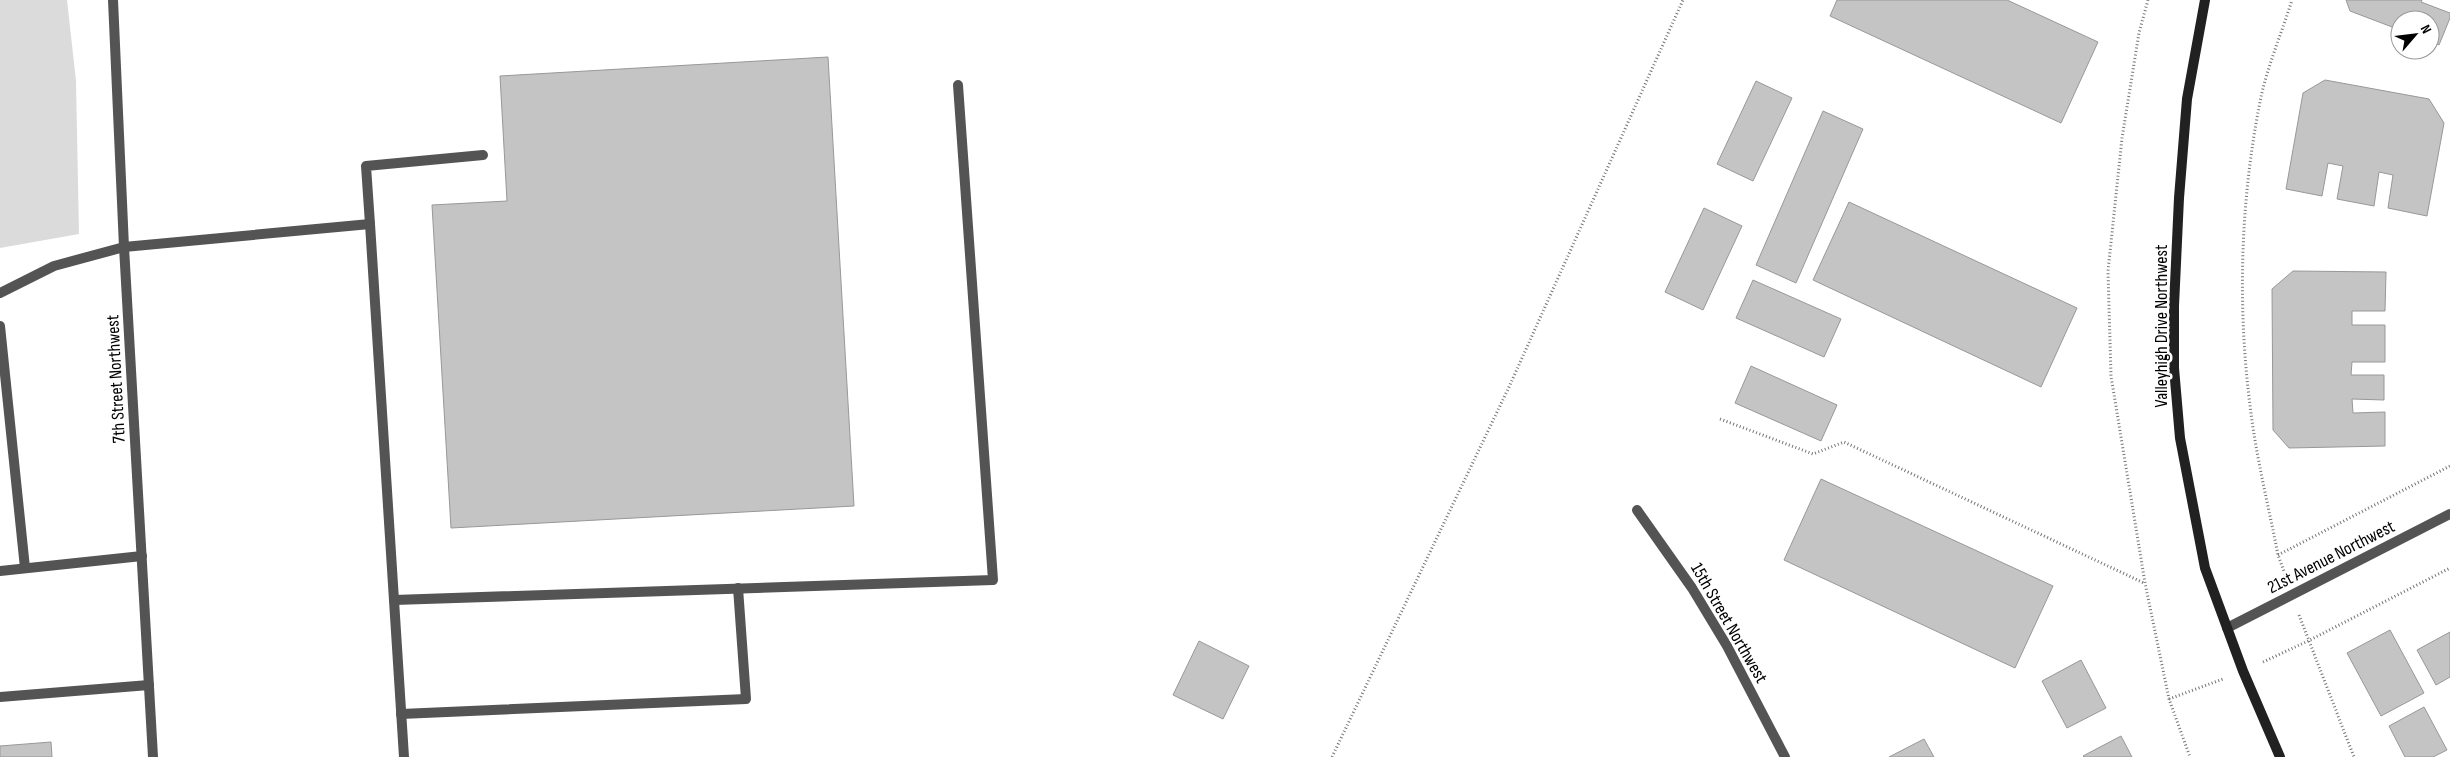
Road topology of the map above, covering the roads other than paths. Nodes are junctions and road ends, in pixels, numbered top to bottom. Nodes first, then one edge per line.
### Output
1 (113, 0) edge
2 (2205, 0) edge
3 (958, 85) dead end
4 (483, 155) dead end
5 (370, 224) junction
6 (124, 247) junction
7 (0, 293) edge
8 (0, 326) edge
9 (1637, 510) dead end
10 (2450, 514) edge
11 (142, 556) junction
12 (25, 568) junction
13 (0, 571) edge
14 (738, 588) junction
15 (394, 600) junction
16 (2227, 628) junction
17 (149, 685) junction
18 (0, 697) edge
19 (401, 714) junction
20 (153, 757) edge
21 (404, 757) edge
22 (1785, 757) edge
23 (2280, 757) edge

1 - 6 street, 7th Street Northwest
2 - 16 main road, Valleyhigh Drive Northwest
3 - 14 street
4 - 5 street
5 - 6 street
5 - 15 street
6 - 7 street
6 - 11 street, 7th Street Northwest
8 - 12 street
9 - 22 street, 15th Street Northwest
10 - 16 street, 21st Avenue Northwest
11 - 12 street
11 - 17 street, 7th Street Northwest
12 - 13 street
14 - 15 street
14 - 19 street
15 - 19 street
16 - 23 main road, Valleyhigh Drive Northwest
17 - 18 street
17 - 20 street, 7th Street Northwest
19 - 21 street

